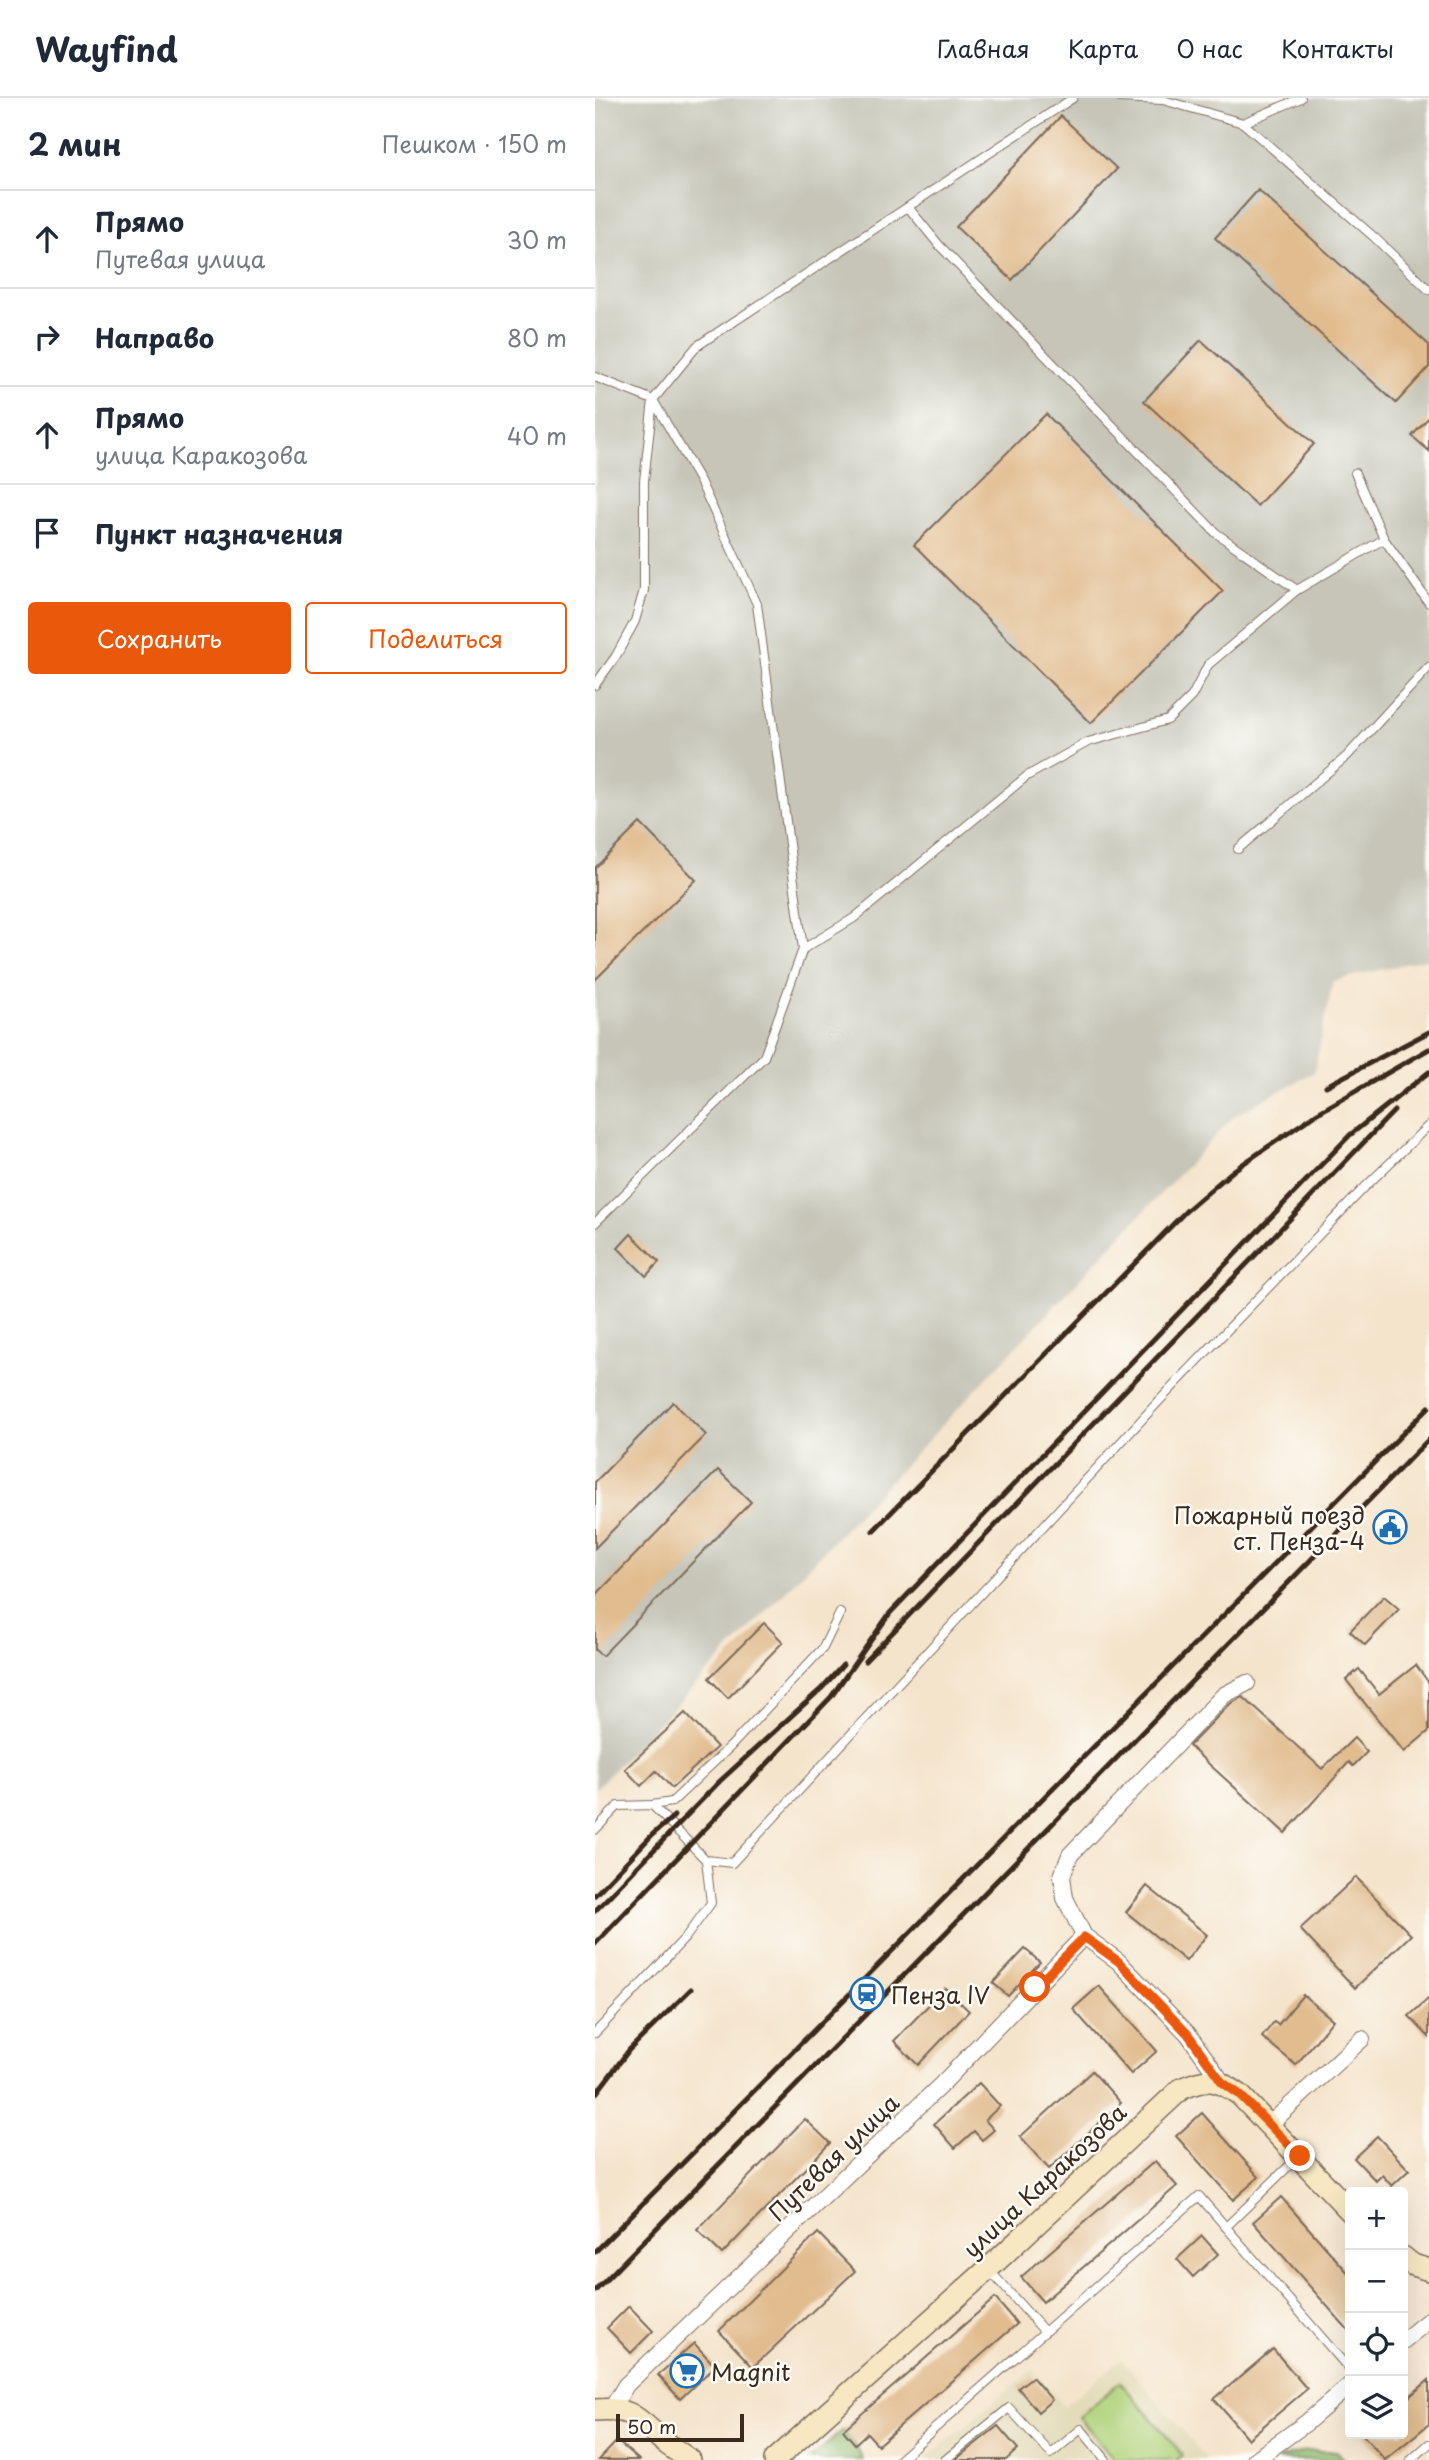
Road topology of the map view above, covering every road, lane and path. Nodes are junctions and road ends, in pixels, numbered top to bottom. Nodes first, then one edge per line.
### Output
1 (1073, 98) edge
2 (1119, 98) edge
3 (1301, 98) edge
4 (1243, 123) junction
5 (908, 207) junction
6 (1429, 290) edge
7 (595, 377) edge
8 (653, 400) junction
9 (1355, 473) dead end
10 (1384, 539) junction
11 (1297, 590) junction
12 (1429, 603) edge
13 (1429, 667) edge
14 (595, 685) edge
15 (1238, 849) dead end
16 (803, 949) junction
17 (1429, 1125) edge
18 (595, 1223) edge
19 (841, 1613) dead end
20 (1247, 1683) dead end
21 (652, 1805) junction
22 (595, 1830) edge
23 (706, 1860) junction
24 (1084, 1937) junction
25 (595, 2033) edge
26 (1361, 2039) dead end
27 (1222, 2082) junction
28 (1269, 2125) junction
29 (1300, 2156) junction
30 (1345, 2206) edge
31 (1226, 2227) junction
32 (1408, 2261) edge
33 (988, 2269) junction
34 (1429, 2270) edge
35 (1429, 2320) edge
36 (1045, 2332) junction
37 (1408, 2337) edge
38 (1345, 2364) edge
39 (1345, 2389) edge
40 (604, 2409) edge
41 (1429, 2444) edge
42 (691, 2460) edge
43 (775, 2460) edge
44 (899, 2460) edge
45 (945, 2460) edge
46 (1106, 2460) edge
47 (1255, 2460) edge
48 (1411, 2460) edge

1 - 5 lane
2 - 4 lane
3 - 4 lane
4 - 6 lane
5 - 8 lane
5 - 11 lane
7 - 8 lane
8 - 14 lane
8 - 16 lane
9 - 10 lane
10 - 11 lane
10 - 12 lane
11 - 16 lane
13 - 15 lane
16 - 18 lane
17 - 23 lane
19 - 21 lane
20 - 24 street
21 - 22 lane
21 - 23 lane
23 - 25 lane
24 - 27 street
24 - 40 street, Путевая улица
26 - 28 street
27 - 28 main road
27 - 33 main road, улица Каракозова
28 - 29 main road
29 - 30 main road
29 - 31 lane
31 - 36 lane
31 - 38 lane
32 - 34 main road
33 - 36 lane
33 - 43 main road, улица Каракозова
35 - 37 street
36 - 44 lane
39 - 47 street
40 - 42 main road
41 - 48 lane
45 - 46 lane

